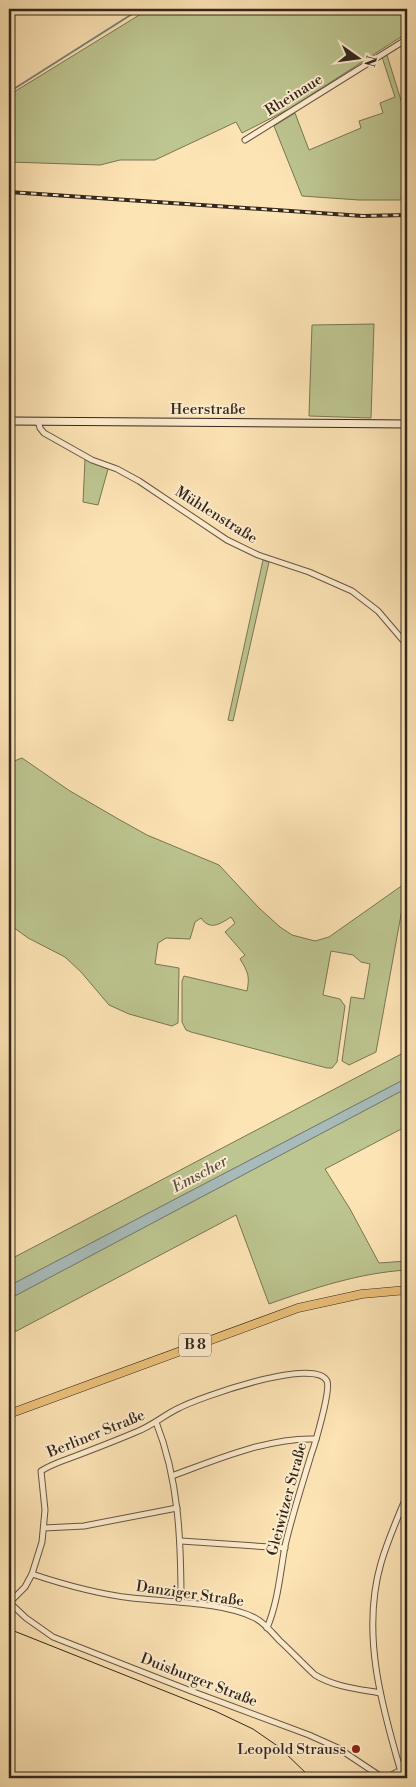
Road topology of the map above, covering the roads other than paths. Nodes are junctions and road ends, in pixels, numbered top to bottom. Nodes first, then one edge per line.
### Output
1 (407, 40) edge
2 (245, 140) dead end
3 (9, 421) edge
4 (38, 421) junction
5 (407, 424) edge
6 (407, 645) edge
7 (407, 1290) edge
8 (323, 1377) joint
9 (11, 1414) edge
10 (156, 1422) junction
11 (316, 1440) junction
12 (172, 1476) junction
13 (407, 1495) edge
14 (177, 1508) junction
15 (44, 1528) junction
16 (181, 1541) junction
17 (285, 1548) junction
18 (32, 1574) junction
19 (9, 1602) edge
20 (182, 1602) junction
21 (268, 1628) junction
22 (380, 1693) junction
23 (401, 1772) junction
24 (407, 1774) edge
25 (383, 1778) edge
26 (387, 1778) edge

1 - 2 street, Rheinaue
3 - 4 main road, Heerstraße
4 - 5 main road, Heerstraße
4 - 6 street, Mühlenstraße
7 - 9 main road, B 8
8 - 10 street, Berliner Straße
8 - 11 street, Gleiwitzer Straße
10 - 12 street
10 - 15 street, Berliner Straße
11 - 12 street
11 - 17 street, Gleiwitzer Straße
12 - 14 street
13 - 22 street
14 - 15 street
14 - 16 street
15 - 18 street, Berliner Straße
16 - 17 street
16 - 20 street
17 - 21 street, Gleiwitzer Straße
18 - 19 street, Berliner Straße
18 - 20 street, Danziger Straße
19 - 25 street, Duisburger Straße
20 - 21 street, Danziger Straße
21 - 22 street, Danziger Straße
22 - 23 street
23 - 24 street
23 - 26 street

